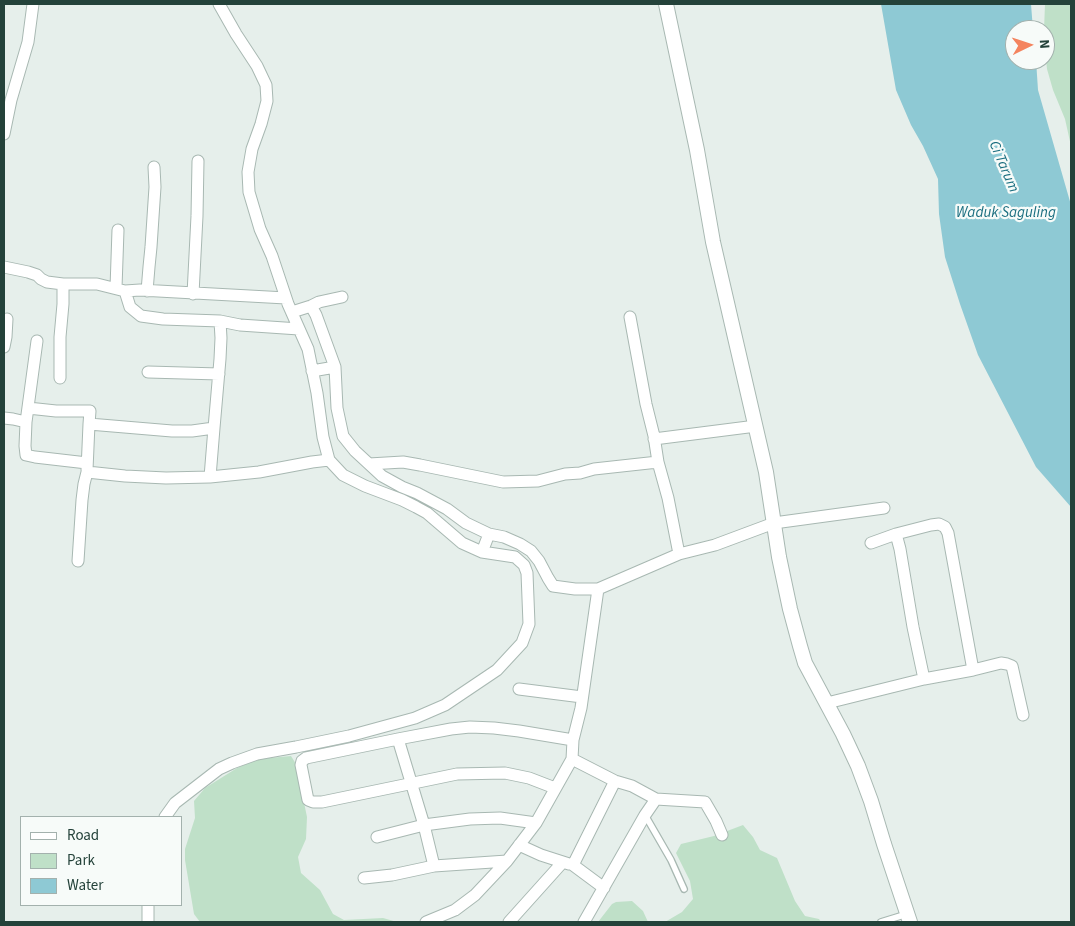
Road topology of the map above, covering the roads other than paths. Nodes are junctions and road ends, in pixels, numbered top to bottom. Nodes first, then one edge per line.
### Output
1 (33, 4) edge
2 (220, 4) edge
3 (666, 4) edge
4 (4, 134) edge
5 (198, 161) dead end
6 (154, 167) dead end
7 (118, 230) dead end
8 (4, 267) edge
9 (63, 284) junction
10 (121, 289) junction
11 (147, 291) junction
12 (193, 294) junction
13 (342, 297) dead end
14 (286, 298) junction
15 (311, 306) junction
16 (292, 312) junction
17 (630, 317) dead end
18 (7, 319) dead end
19 (220, 321) junction
20 (299, 328) junction
21 (37, 342) dead end
22 (4, 347) edge
23 (336, 367) junction
24 (312, 371) junction
25 (148, 372) dead end
26 (219, 374) junction
27 (60, 378) dead end
28 (28, 408) junction
29 (4, 418) edge
30 (26, 422) junction
31 (89, 424) junction
32 (756, 426) junction
33 (214, 428) junction
34 (654, 439) junction
35 (329, 460) junction
36 (658, 462) junction
37 (369, 464) junction
38 (87, 467) junction
39 (210, 477) junction
40 (884, 508) dead end
41 (774, 523) junction
42 (489, 534) junction
43 (896, 534) junction
44 (870, 543) dead end
45 (482, 552) junction
46 (679, 554) junction
47 (78, 561) dead end
48 (598, 589) junction
49 (973, 670) junction
50 (924, 680) junction
51 (519, 689) dead end
52 (582, 697) junction
53 (827, 703) junction
54 (1024, 715) dead end
55 (398, 739) junction
56 (573, 740) junction
57 (572, 759) junction
58 (615, 781) junction
59 (412, 784) junction
60 (555, 788) junction
61 (656, 799) junction
62 (645, 815) junction
63 (166, 816) edge
64 (536, 823) junction
65 (424, 825) junction
66 (722, 835) dead end
67 (377, 837) dead end
68 (519, 845) junction
69 (507, 860) junction
70 (568, 864) junction
71 (434, 866) junction
72 (364, 878) dead end
73 (604, 888) junction
74 (684, 889) dead end
75 (148, 906) edge
76 (909, 918) edge
77 (148, 922) edge
78 (426, 922) edge
79 (509, 922) edge
80 (584, 922) edge
81 (881, 922) edge

1 - 4 street
2 - 14 street
3 - 32 street
5 - 12 street
6 - 11 street
7 - 10 street
8 - 9 street
9 - 10 street
9 - 27 street
10 - 11 street
10 - 19 street
11 - 12 street
12 - 14 street
13 - 15 street
14 - 16 street
15 - 16 street
15 - 23 street
16 - 20 street
17 - 34 street
18 - 22 street
19 - 20 street
19 - 26 street
20 - 24 street
21 - 28 street
23 - 24 street
23 - 37 street
24 - 35 street
25 - 26 street
26 - 33 street
28 - 30 street
28 - 31 street
29 - 30 street
30 - 38 street
31 - 33 street
31 - 38 street
32 - 34 street
32 - 41 street
33 - 39 street
34 - 36 street
35 - 39 street
35 - 45 street
36 - 37 street
36 - 46 street
37 - 42 street
38 - 39 street
38 - 47 street
40 - 41 street
41 - 46 street
41 - 53 street
42 - 45 street
42 - 48 street
43 - 44 street
43 - 49 street
43 - 50 street
45 - 63 street
46 - 48 street
48 - 52 street
49 - 50 street
49 - 54 street
50 - 53 street
51 - 52 street
52 - 56 street
53 - 76 street
55 - 56 street
55 - 59 street
55 - 59 street
56 - 57 street
57 - 58 street
57 - 60 street
58 - 61 street
58 - 70 street
59 - 60 street
59 - 65 street
60 - 64 street
61 - 62 street
61 - 66 street
62 - 73 street
62 - 74 lane
64 - 65 street
64 - 68 street
65 - 67 street
65 - 71 street
68 - 69 street
68 - 70 street
69 - 71 street
69 - 78 street
70 - 73 street
70 - 79 street
71 - 72 street
73 - 80 street
75 - 77 street
76 - 81 lane

